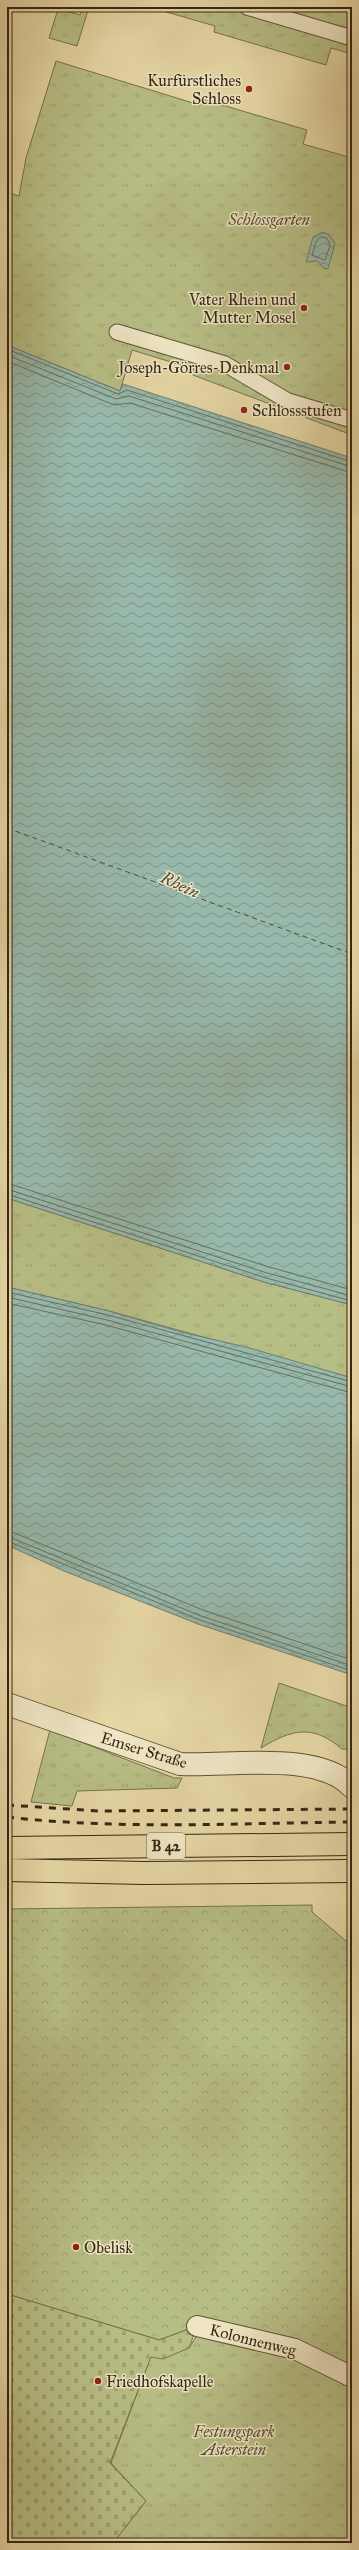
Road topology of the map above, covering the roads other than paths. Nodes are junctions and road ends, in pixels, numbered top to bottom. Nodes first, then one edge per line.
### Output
1 (247, 7) edge
2 (352, 38) edge
3 (117, 332) dead end
4 (352, 420) edge
5 (7, 1704) edge
6 (352, 1787) edge
7 (352, 1844) edge
8 (7, 1848) edge
9 (7, 1870) edge
10 (352, 1871) edge
11 (197, 2326) dead end
12 (352, 2377) edge

1 - 2 street
3 - 4 street
5 - 6 street, Emser Straße
7 - 8 highway, B 42
9 - 10 highway, B 42
11 - 12 street, Kolonnenweg

